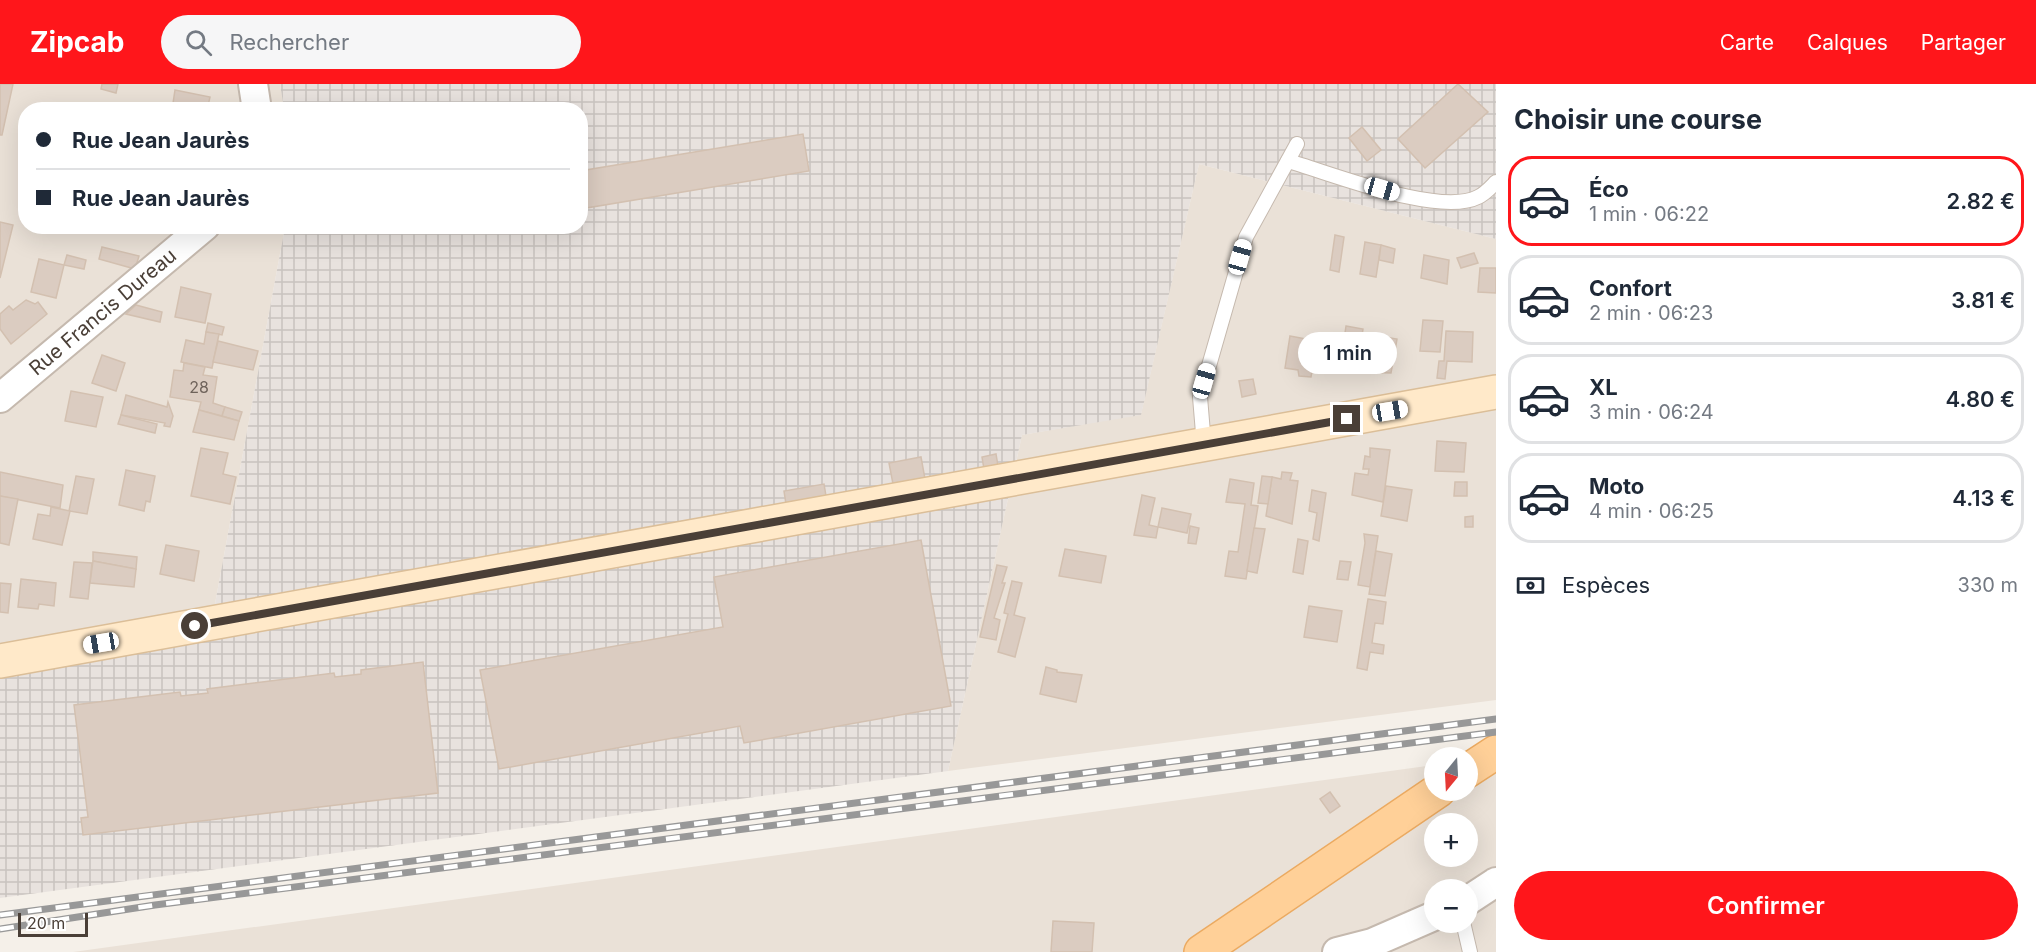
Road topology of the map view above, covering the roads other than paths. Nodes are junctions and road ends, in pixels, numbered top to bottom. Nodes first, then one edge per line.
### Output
1 (253, 84) edge
2 (256, 102) edge
3 (1297, 144) dead end
4 (1288, 161) junction
5 (1496, 182) edge
6 (195, 234) edge
7 (1496, 392) edge
8 (0, 398) edge
9 (1204, 445) junction
10 (0, 661) edge
11 (1496, 752) edge
12 (1478, 764) edge
13 (1424, 801) edge
14 (1496, 882) edge
15 (1478, 894) edge
16 (1424, 920) edge
17 (1466, 933) edge
18 (1217, 948) edge
19 (1353, 950) edge
20 (1470, 952) edge

1 - 2 street
3 - 4 lane
4 - 5 lane
4 - 9 lane
6 - 8 street, Rue Francis Dureau
7 - 9 main road
9 - 10 main road
11 - 12 main road
13 - 18 main road
14 - 15 street
16 - 19 street
17 - 20 lane

